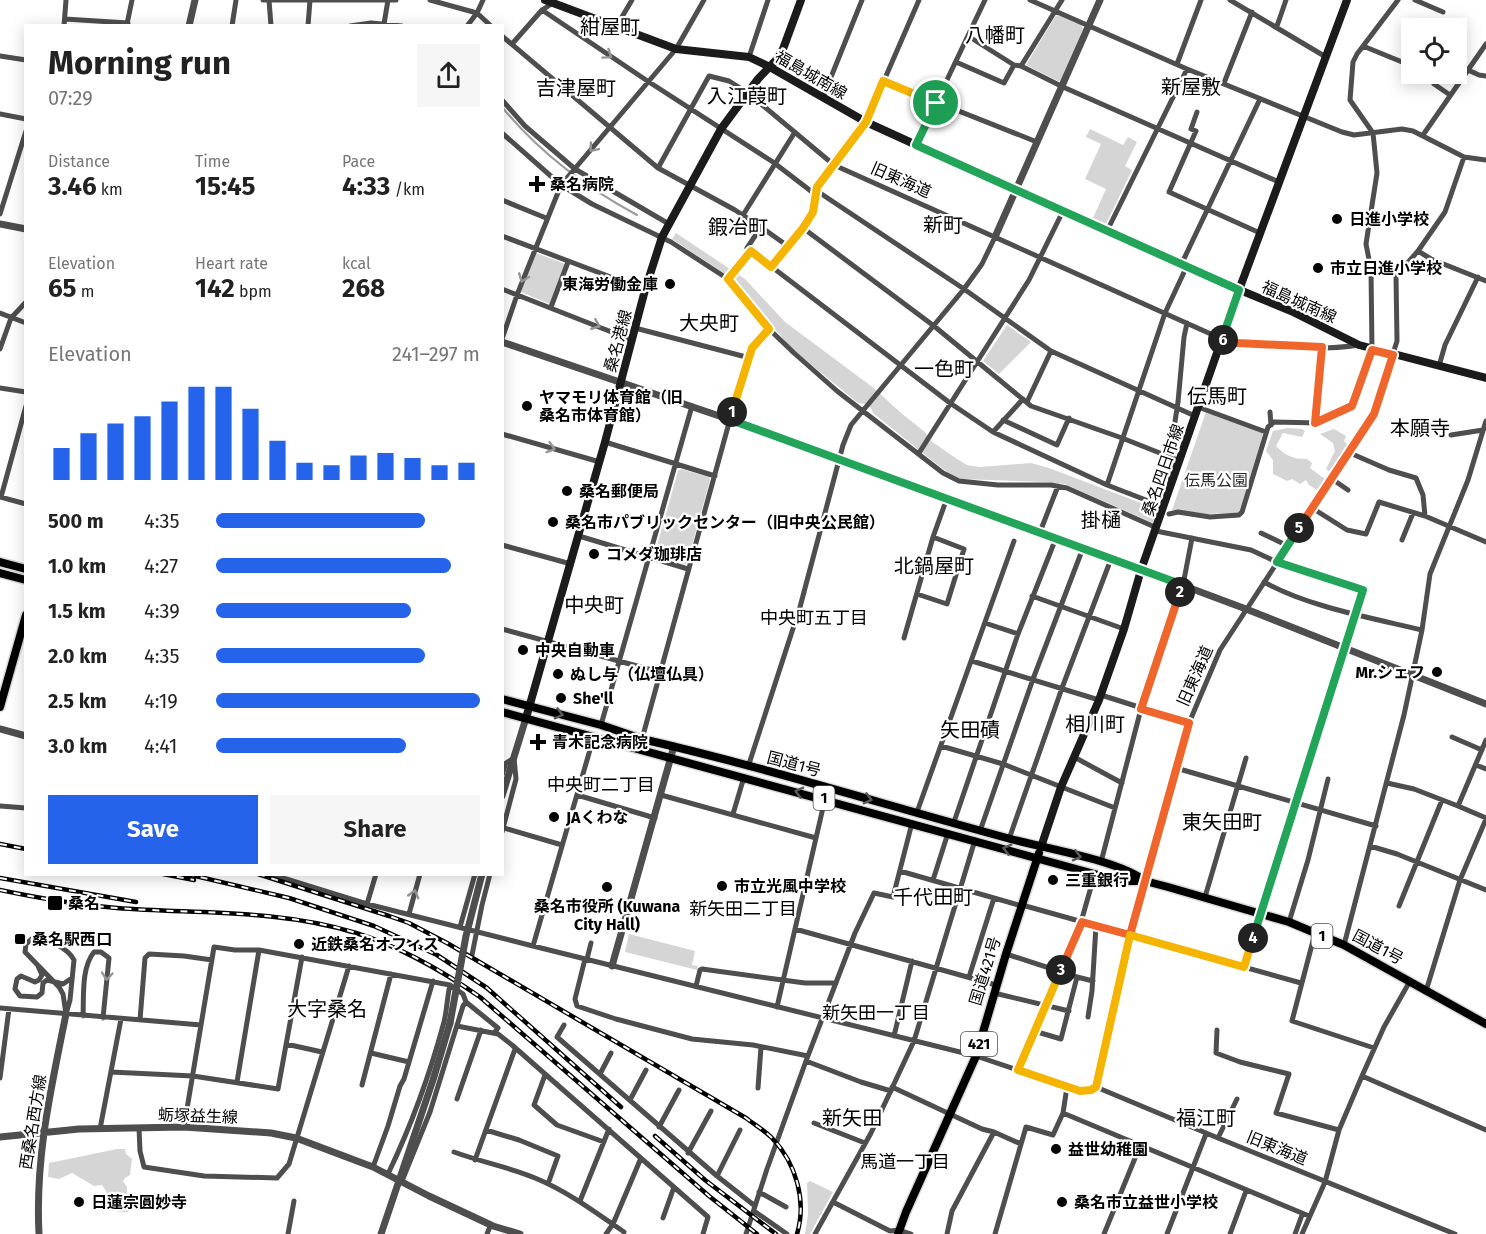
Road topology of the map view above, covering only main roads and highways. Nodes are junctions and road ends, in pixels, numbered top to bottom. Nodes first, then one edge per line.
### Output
1 (801, 0) edge
2 (1347, 0) edge
3 (550, 1) edge
4 (768, 66) junction
5 (1239, 290) junction
6 (1486, 378) edge
7 (0, 562) edge
8 (24, 568) edge
9 (0, 573) edge
10 (24, 579) edge
11 (24, 622) edge
12 (504, 700) edge
13 (0, 707) edge
14 (530, 707) junction
15 (504, 712) edge
16 (526, 718) junction
17 (1041, 847) junction
18 (1038, 858) junction
19 (1145, 881) junction
20 (1486, 1024) edge
21 (898, 1233) edge

1 - 4 main road, 桑名港線
2 - 5 main road, 桑名四日市線
3 - 4 main road, 福島城南線
4 - 5 main road, 福島城南線
4 - 14 main road, 桑名港線
5 - 6 main road, 福島城南線
5 - 17 main road, 桑名四日市線
7 - 8 main road
9 - 10 main road
11 - 13 main road
12 - 14 main road, 国道1号 / 1
14 - 16 main road, 桑名港線
14 -> 17 main road, 国道1号 / 1
15 - 16 main road, 国道1号 / 1
18 -> 16 main road, 国道1号 / 1
17 - 18 main road, 国道421号 / 421
17 -> 19 main road, 国道1号 / 1
18 - 19 main road, 国道1号 / 1
18 - 21 main road, 国道421号 / 421
19 - 20 main road, 国道1号 / 1

